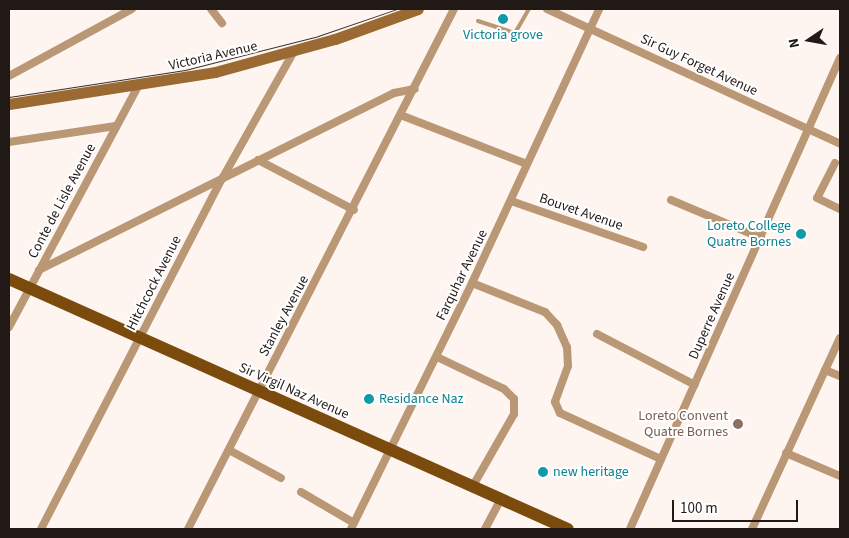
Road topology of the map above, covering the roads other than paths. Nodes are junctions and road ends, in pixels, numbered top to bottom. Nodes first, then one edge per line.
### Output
1 (132, 9) edge
2 (211, 9) edge
3 (418, 9) edge
4 (454, 9) edge
5 (529, 9) edge
6 (547, 9) edge
7 (599, 9) edge
8 (478, 21) dead end
9 (222, 24) dead end
10 (591, 29) junction
11 (294, 51) junction
12 (840, 58) edge
13 (9, 76) edge
14 (137, 88) junction
15 (415, 89) junction
16 (9, 104) edge
17 (403, 116) junction
18 (116, 126) junction
19 (808, 129) junction
20 (9, 142) edge
21 (840, 144) edge
22 (258, 160) junction
23 (835, 163) dead end
24 (527, 164) junction
25 (222, 179) junction
26 (671, 200) dead end
27 (511, 201) junction
28 (840, 209) edge
29 (354, 210) junction
30 (760, 238) junction
31 (643, 247) dead end
32 (40, 270) junction
33 (9, 279) edge
34 (472, 283) junction
35 (29, 288) junction
36 (9, 327) edge
37 (597, 334) dead end
38 (140, 338) junction
39 (840, 338) edge
40 (437, 357) junction
41 (825, 370) junction
42 (840, 376) edge
43 (695, 385) junction
44 (259, 392) junction
45 (229, 450) junction
46 (392, 450) junction
47 (786, 453) junction
48 (661, 459) junction
49 (840, 476) edge
50 (281, 478) dead end
51 (473, 486) junction
52 (301, 492) dead end
53 (501, 499) junction
54 (353, 526) edge
55 (41, 529) edge
56 (188, 529) edge
57 (485, 529) edge
58 (568, 529) edge
59 (630, 529) edge
60 (752, 529) edge

1 - 13 street
2 - 9 street
3 - 11 main road, Victoria Avenue
4 - 15 street, Stanley Avenue
5 - 8 lane
6 - 10 street, Sir Guy Forget Avenue
7 - 10 street, Farquhar Avenue
10 - 19 street, Sir Guy Forget Avenue
10 - 24 street, Farquhar Avenue
11 - 14 main road, Victoria Avenue
11 - 25 street, Hitchcock Avenue
12 - 19 street, Duperre Avenue
14 - 16 main road, Victoria Avenue
14 - 18 street, Conte de Lisle Avenue
15 - 17 street, Stanley Avenue
15 - 22 street
17 - 24 street
17 - 29 street, Stanley Avenue
18 - 20 street
18 - 32 street, Conte de Lisle Avenue
19 - 21 street, Sir Guy Forget Avenue
19 - 30 street, Duperre Avenue
22 - 25 street
22 - 29 street
23 - 28 street
24 - 27 street, Farquhar Avenue
25 - 32 street
25 - 38 street, Hitchcock Avenue
26 - 30 street
27 - 31 street, Bouvet Avenue
27 - 34 street, Farquhar Avenue
29 - 44 street, Stanley Avenue
30 - 43 street, Duperre Avenue
32 - 35 street, Conte de Lisle Avenue
33 - 35 main road, Sir Virgil Naz Avenue
34 - 40 street, Farquhar Avenue
34 - 48 street
35 - 36 street, Conte de Lisle Avenue
35 - 38 main road, Sir Virgil Naz Avenue
37 - 43 street
38 - 44 main road, Sir Virgil Naz Avenue
38 - 55 street, Hitchcock Avenue
39 - 41 street
40 - 46 street, Farquhar Avenue
40 - 51 street
41 - 42 street
41 - 47 street
43 - 48 street, Duperre Avenue
44 - 45 street, Stanley Avenue
44 - 46 main road, Sir Virgil Naz Avenue
45 - 50 street
45 - 56 street, Stanley Avenue
46 - 51 main road, Sir Virgil Naz Avenue
46 - 54 street, Farquhar Avenue
47 - 49 street
47 - 60 street
48 - 59 street, Duperre Avenue
51 - 53 main road, Sir Virgil Naz Avenue
52 - 54 street
53 - 57 street
53 - 58 main road, Sir Virgil Naz Avenue

